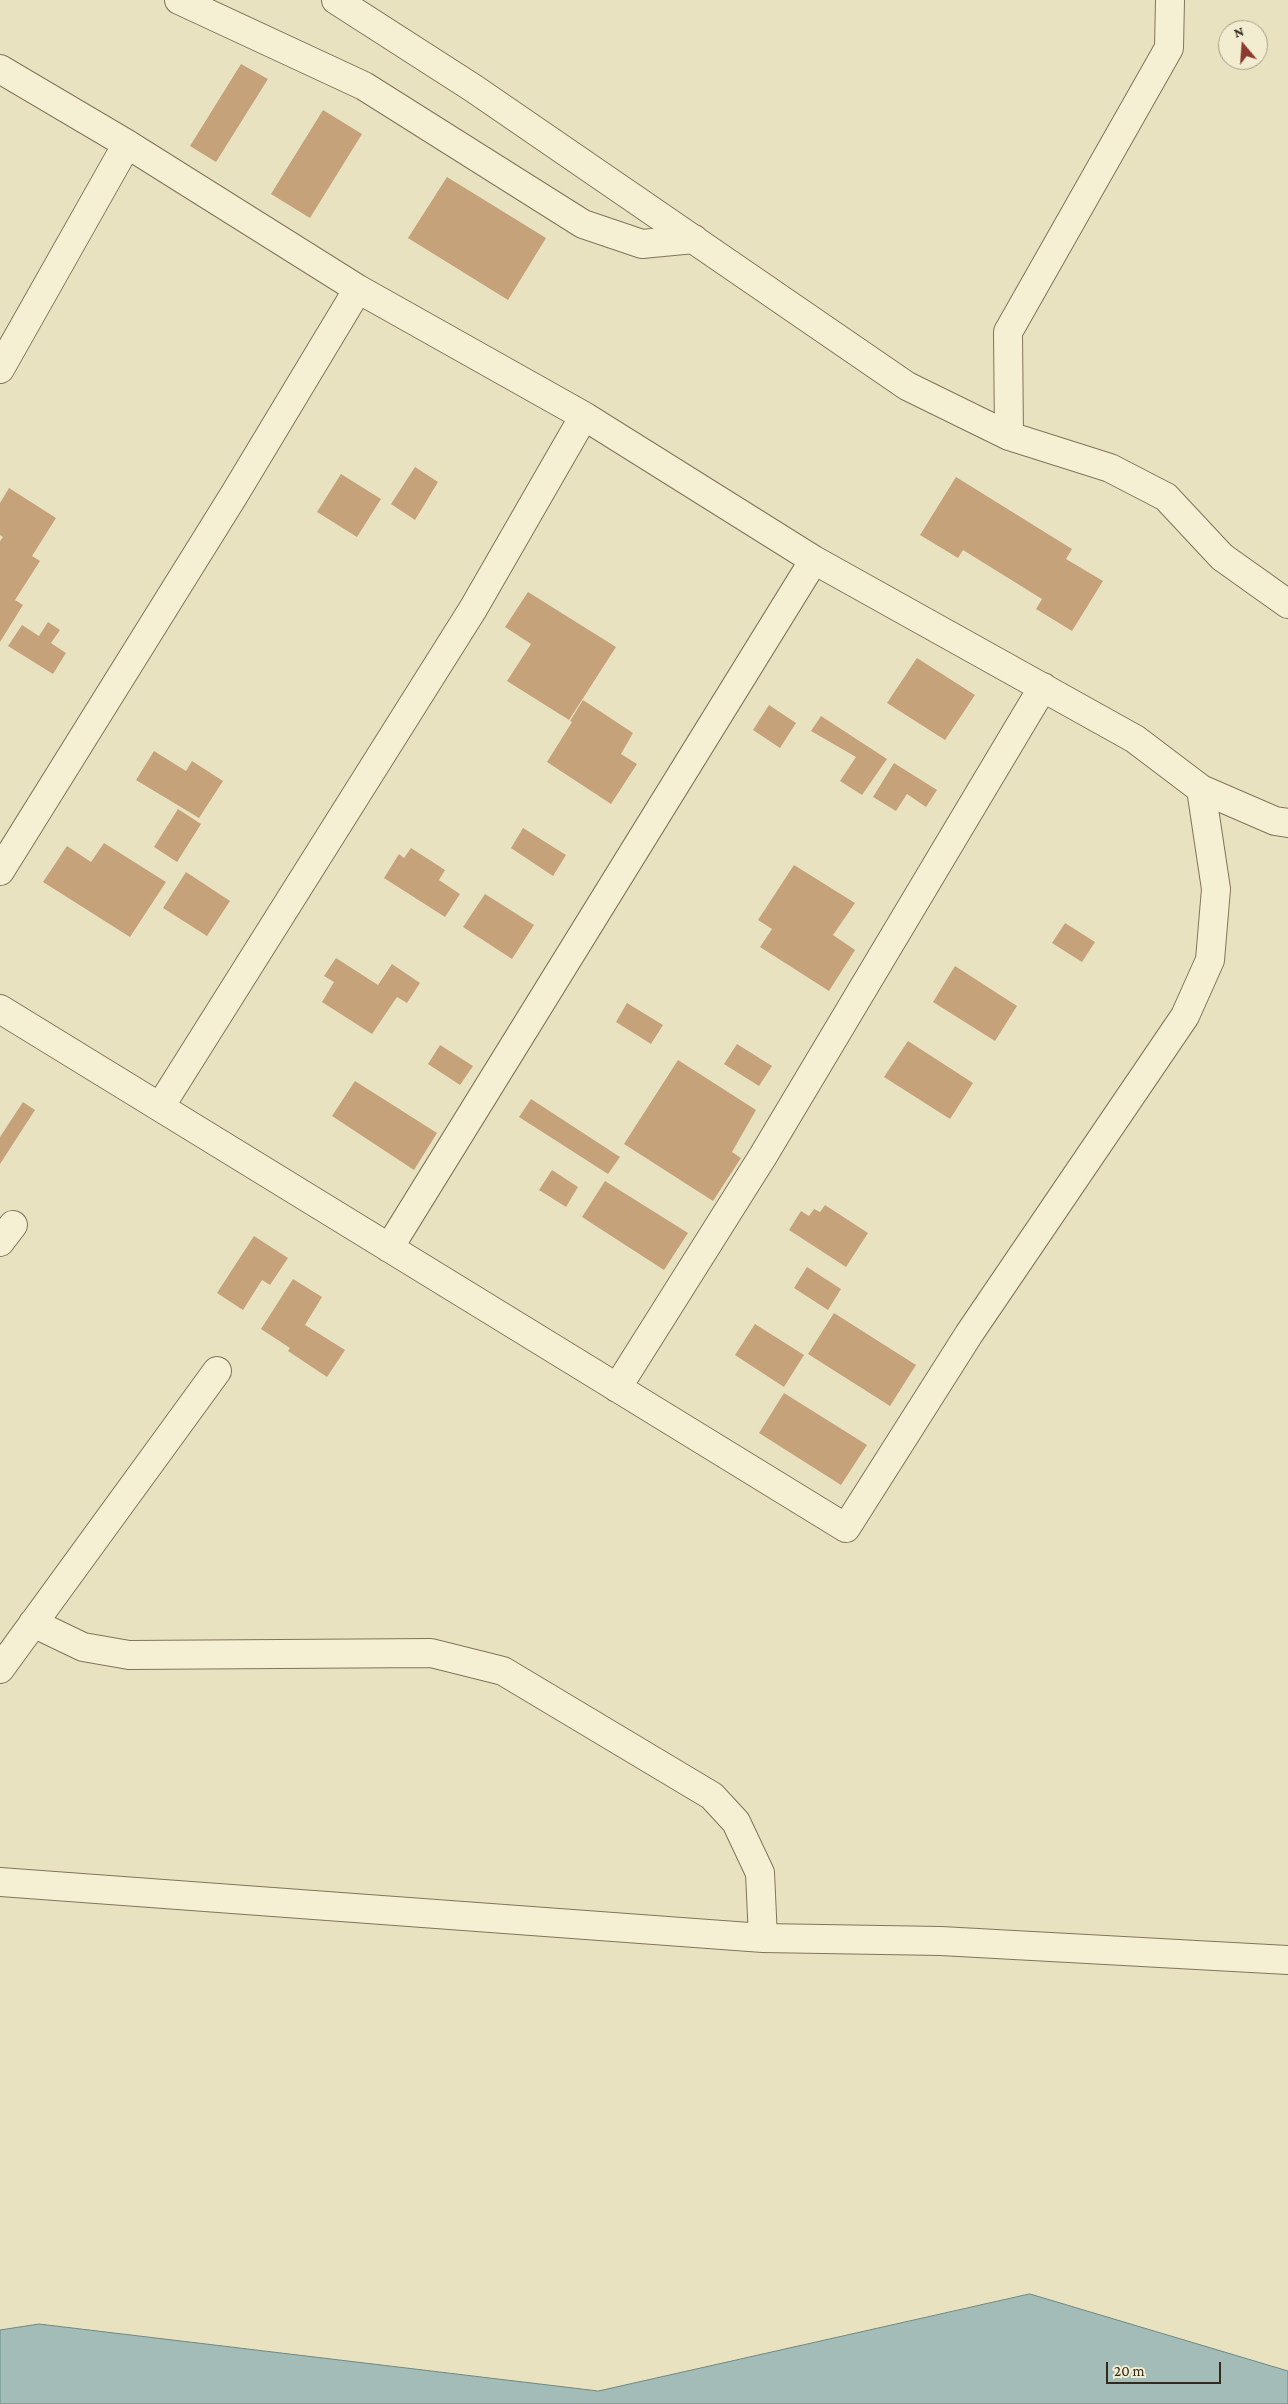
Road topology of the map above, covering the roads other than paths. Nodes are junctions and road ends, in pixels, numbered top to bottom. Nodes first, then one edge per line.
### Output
1 (179, 0) edge
2 (336, 0) edge
3 (1170, 0) edge
4 (0, 69) edge
5 (127, 144) junction
6 (694, 239) junction
7 (358, 289) junction
8 (0, 369) edge
9 (584, 416) junction
10 (1009, 436) junction
11 (814, 560) junction
12 (1288, 604) edge
13 (1043, 687) junction
14 (1201, 789) junction
15 (1288, 822) edge
16 (0, 871) edge
17 (0, 1009) edge
18 (160, 1107) junction
19 (389, 1248) junction
20 (217, 1371) dead end
21 (617, 1388) junction
22 (33, 1623) junction
23 (0, 1669) edge
24 (0, 1882) edge
25 (763, 1938) junction
26 (1288, 1960) edge

1 - 6 street
2 - 6 street
3 - 10 street
4 - 5 street
5 - 7 street
5 - 8 street
6 - 10 street
7 - 9 street
7 - 16 street
9 - 11 street
9 - 18 street
10 - 12 street
11 - 13 street
11 - 19 street
13 - 14 street
13 - 21 street
14 - 15 street
14 - 21 street
17 - 18 street
18 - 19 street
19 - 21 street
20 - 22 street
22 - 23 street
22 - 25 street
24 - 25 street
25 - 26 street

